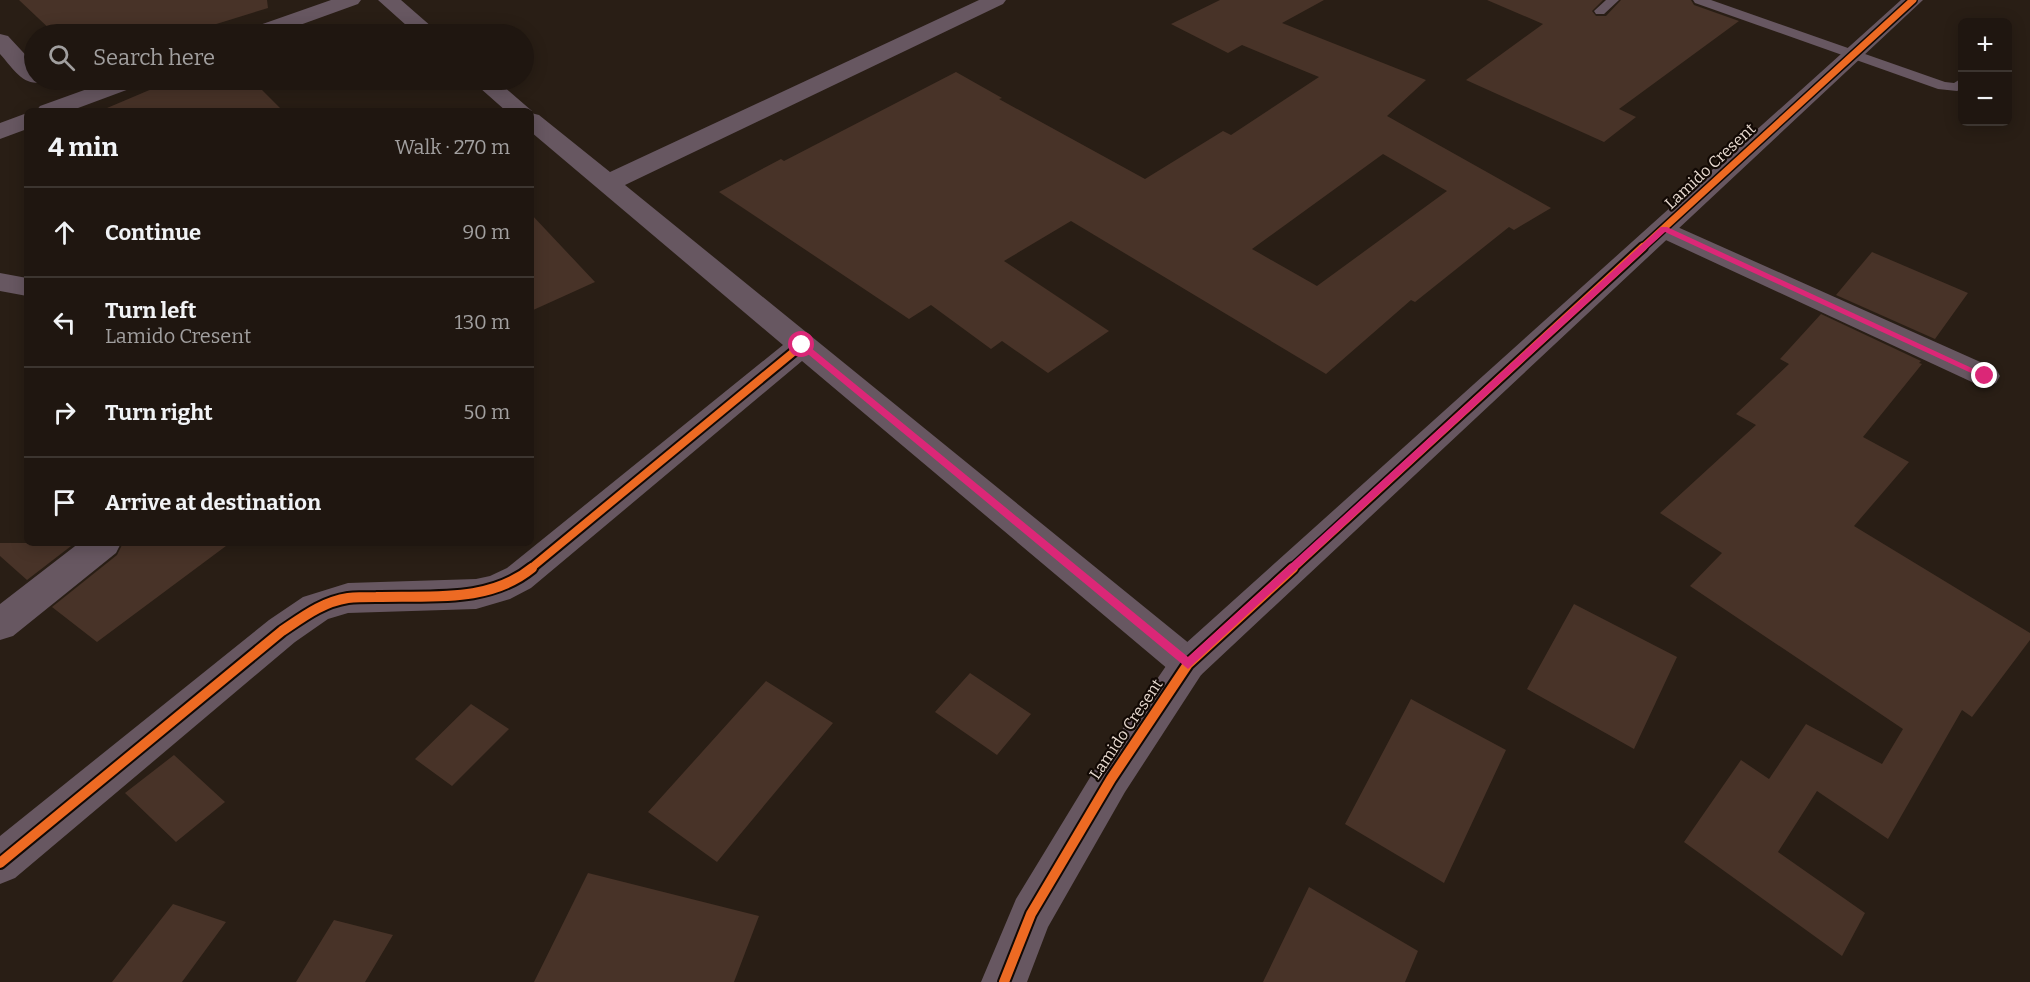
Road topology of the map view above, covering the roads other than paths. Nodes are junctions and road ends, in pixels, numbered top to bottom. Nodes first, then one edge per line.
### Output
1 (351, 0) edge
2 (388, 0) edge
3 (996, 0) edge
4 (1612, 0) edge
5 (1699, 0) edge
6 (1913, 0) edge
7 (1600, 11) dead end
8 (284, 24) edge
9 (417, 24) edge
10 (0, 41) edge
11 (1854, 54) junction
12 (24, 66) edge
13 (1958, 86) edge
14 (45, 90) edge
15 (107, 90) edge
16 (495, 90) edge
17 (59, 108) edge
18 (62, 108) edge
19 (516, 108) edge
20 (24, 121) edge
21 (534, 123) edge
22 (0, 132) edge
23 (606, 184) junction
24 (1664, 229) junction
25 (0, 282) edge
26 (24, 286) edge
27 (802, 345) junction
28 (1985, 376) dead end
29 (100, 546) edge
30 (0, 625) edge
31 (1188, 664) junction
32 (0, 862) edge
33 (1004, 982) edge

1 - 8 street
2 - 9 street
3 - 23 street
4 - 7 lane
5 - 11 lane
6 - 11 street, Lamido Cresent
10 - 12 street
11 - 13 lane
11 - 24 street, Lamido Cresent
14 - 17 street
15 - 18 street
16 - 19 street
20 - 22 street
21 - 23 street
23 - 27 street
24 - 28 street
24 - 31 street, Lamido Cresent
25 - 26 street
27 - 31 street
27 - 32 street
29 - 30 street
31 - 33 street, Lamido Cresent

